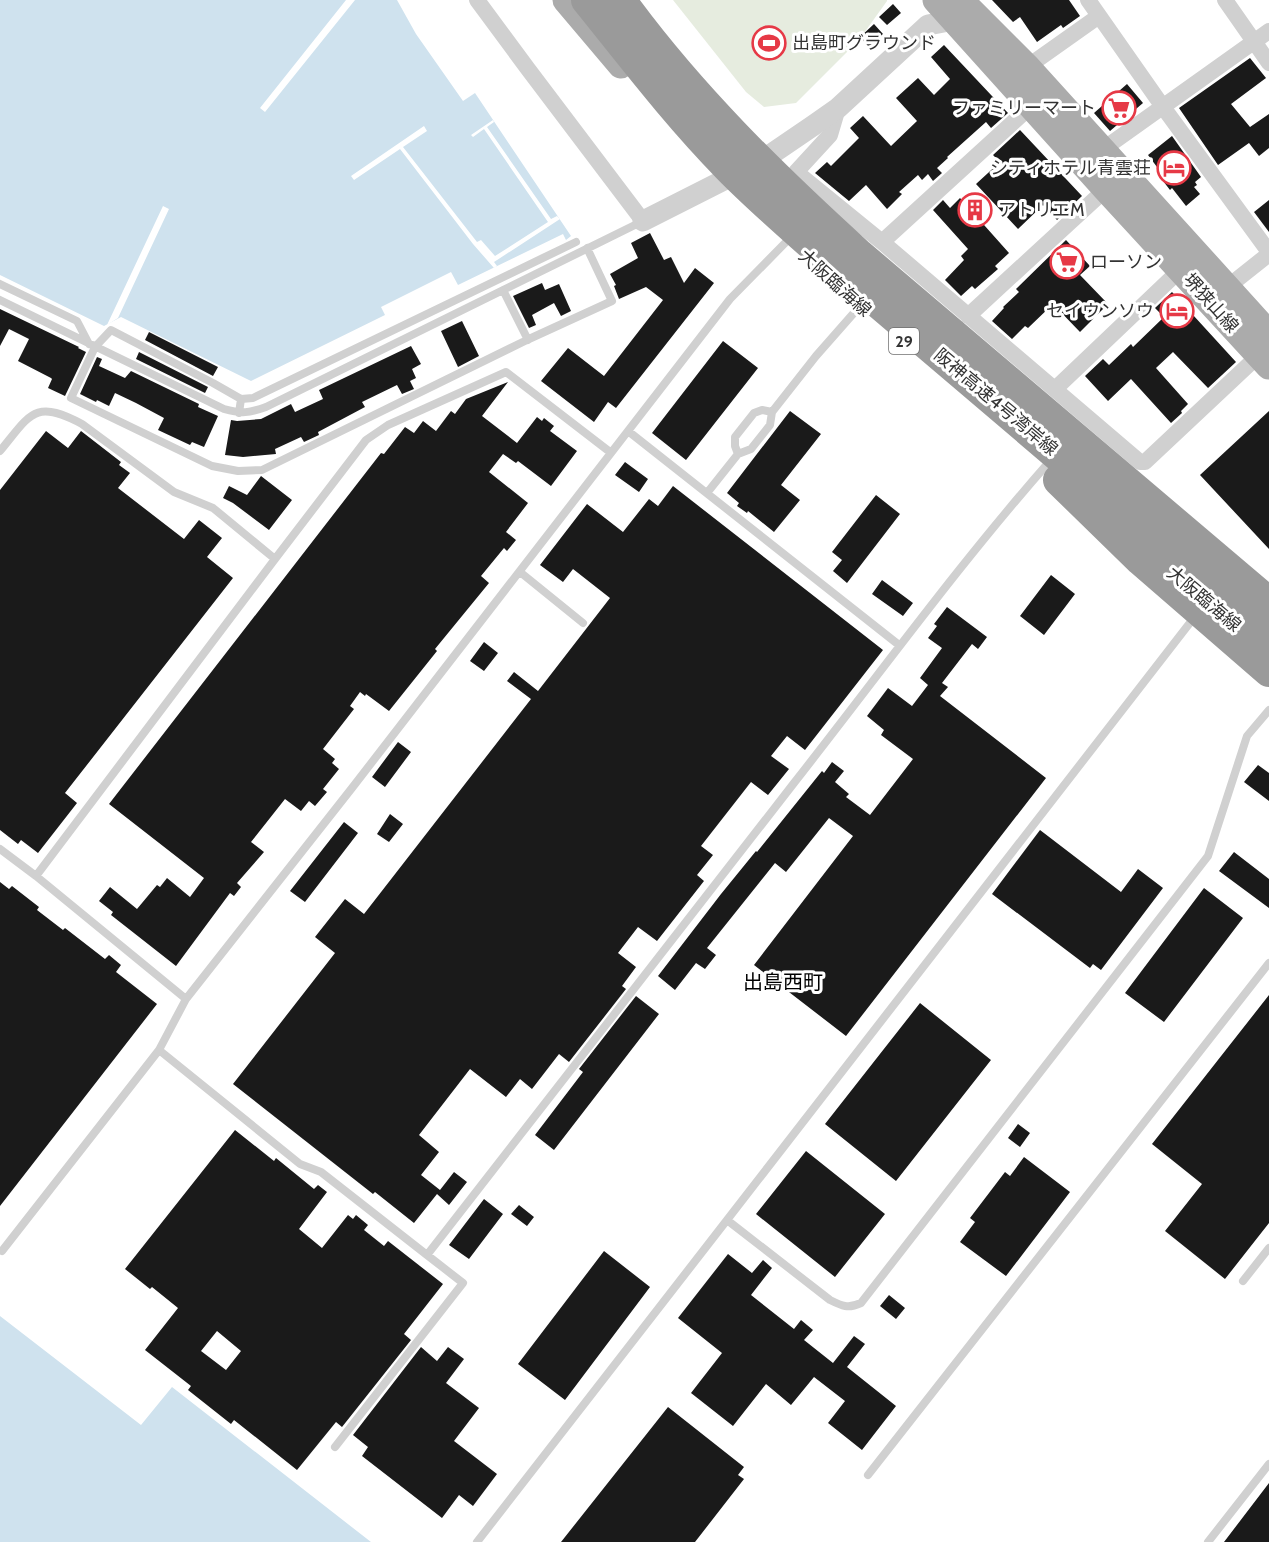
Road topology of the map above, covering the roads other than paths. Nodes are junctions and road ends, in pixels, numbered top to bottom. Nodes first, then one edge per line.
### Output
1 (477, 0) edge
2 (566, 0) edge
3 (587, 0) edge
4 (620, 0) edge
5 (638, 0) edge
6 (936, 0) edge
7 (1088, 0) edge
8 (1225, 0) edge
9 (965, 7) edge
10 (1099, 16) junction
11 (1269, 31) edge
12 (1254, 42) junction
13 (1269, 63) edge
14 (1026, 67) junction
15 (1031, 106) junction
16 (1162, 107) junction
17 (838, 108) junction
18 (1102, 150) junction
19 (770, 155) junction
20 (724, 180) junction
21 (1106, 189) junction
22 (643, 221) junction
23 (788, 240) junction
24 (576, 242) dead end
25 (882, 242) junction
26 (587, 249) junction
27 (1269, 253) edge
28 (839, 269) junction
29 (1180, 270) junction
30 (0, 284) edge
31 (503, 290) junction
32 (1218, 295) junction
33 (0, 300) edge
34 (860, 306) junction
35 (968, 316) junction
36 (528, 340) junction
37 (92, 346) junction
38 (1266, 352) edge
39 (1055, 389) junction
40 (241, 399) junction
41 (772, 412) junction
42 (239, 413) junction
43 (628, 431) junction
44 (0, 451) edge
45 (610, 452) junction
46 (738, 454) junction
47 (1050, 461) junction
48 (707, 494) junction
49 (275, 559) junction
50 (520, 572) junction
51 (1269, 586) edge
52 (1206, 601) junction
53 (1269, 603) edge
54 (583, 623) dead end
55 (1269, 635) edge
56 (899, 645) junction
57 (1269, 655) edge
58 (1269, 671) edge
59 (1269, 710) edge
60 (0, 849) edge
61 (36, 876) junction
62 (1269, 963) edge
63 (186, 999) junction
64 (159, 1050) junction
65 (727, 1220) junction
66 (1269, 1248) edge
67 (2, 1251) dead end
68 (427, 1255) junction
69 (1243, 1281) dead end
70 (335, 1447) dead end
71 (1269, 1464) edge
72 (868, 1475) dead end
73 (477, 1542) edge
74 (1209, 1542) edge

1 - 22 street
2 - 20 main road, 大阪臨海線 / 29
3 - 28 highway, 阪神高速4号湾岸線, bridge
4 - 53 highway, 阪神高速4号湾岸線, bridge
5 - 19 main road
6 - 9 main road, 堺狭山線
7 - 10 street
8 - 12 street
9 - 14 main road, 堺狭山線
9 - 15 main road, 堺狭山線
9 - 17 street
10 - 14 street
10 - 16 street
11 - 12 street
12 - 13 street
12 - 16 street
14 - 18 main road, 堺狭山線
15 - 21 main road, 堺狭山線
15 - 25 street
16 - 18 street
16 - 27 street
17 - 19 street
17 - 25 street
18 - 32 main road, 堺狭山線
19 - 20 street
19 - 51 main road
20 - 22 street
20 - 23 main road, 大阪臨海線 / 29
21 - 29 main road, 堺狭山線
21 - 35 street
22 - 26 lane
23 - 34 main road, 大阪臨海線 / 29
23 - 43 lane
24 - 40 lane
25 - 35 street
26 - 31 lane
26 - 36 lane
27 - 32 street
28 - 55 highway, 阪神高速4号湾岸線, bridge
28 - 58 highway, bridge
29 - 32 main road, 堺狭山線
29 - 39 street
30 - 37 lane
31 - 36 lane
31 - 42 lane
32 - 38 main road, 堺狭山線
33 - 37 lane
34 - 41 lane
34 - 47 main road, 大阪臨海線 / 29
35 - 39 street
36 - 37 lane
37 - 40 lane
37 - 42 lane
38 - 39 street
40 - 42 lane
41 - 46 lane
41 - 46 lane
43 - 45 lane
43 - 48 lane
44 - 49 lane
45 - 49 lane
45 - 50 lane
46 - 48 lane
47 - 52 main road, 大阪臨海線 / 29
47 - 56 lane
48 - 56 lane
49 - 61 lane
50 - 54 lane
50 - 63 lane
52 - 57 main road, 大阪臨海線 / 29
52 - 65 lane
56 - 68 lane
59 - 65 lane
60 - 61 lane
61 - 63 lane
62 - 72 lane
63 - 64 lane
64 - 67 lane
64 - 68 lane
65 - 73 lane
66 - 69 lane
68 - 70 lane
71 - 74 lane

